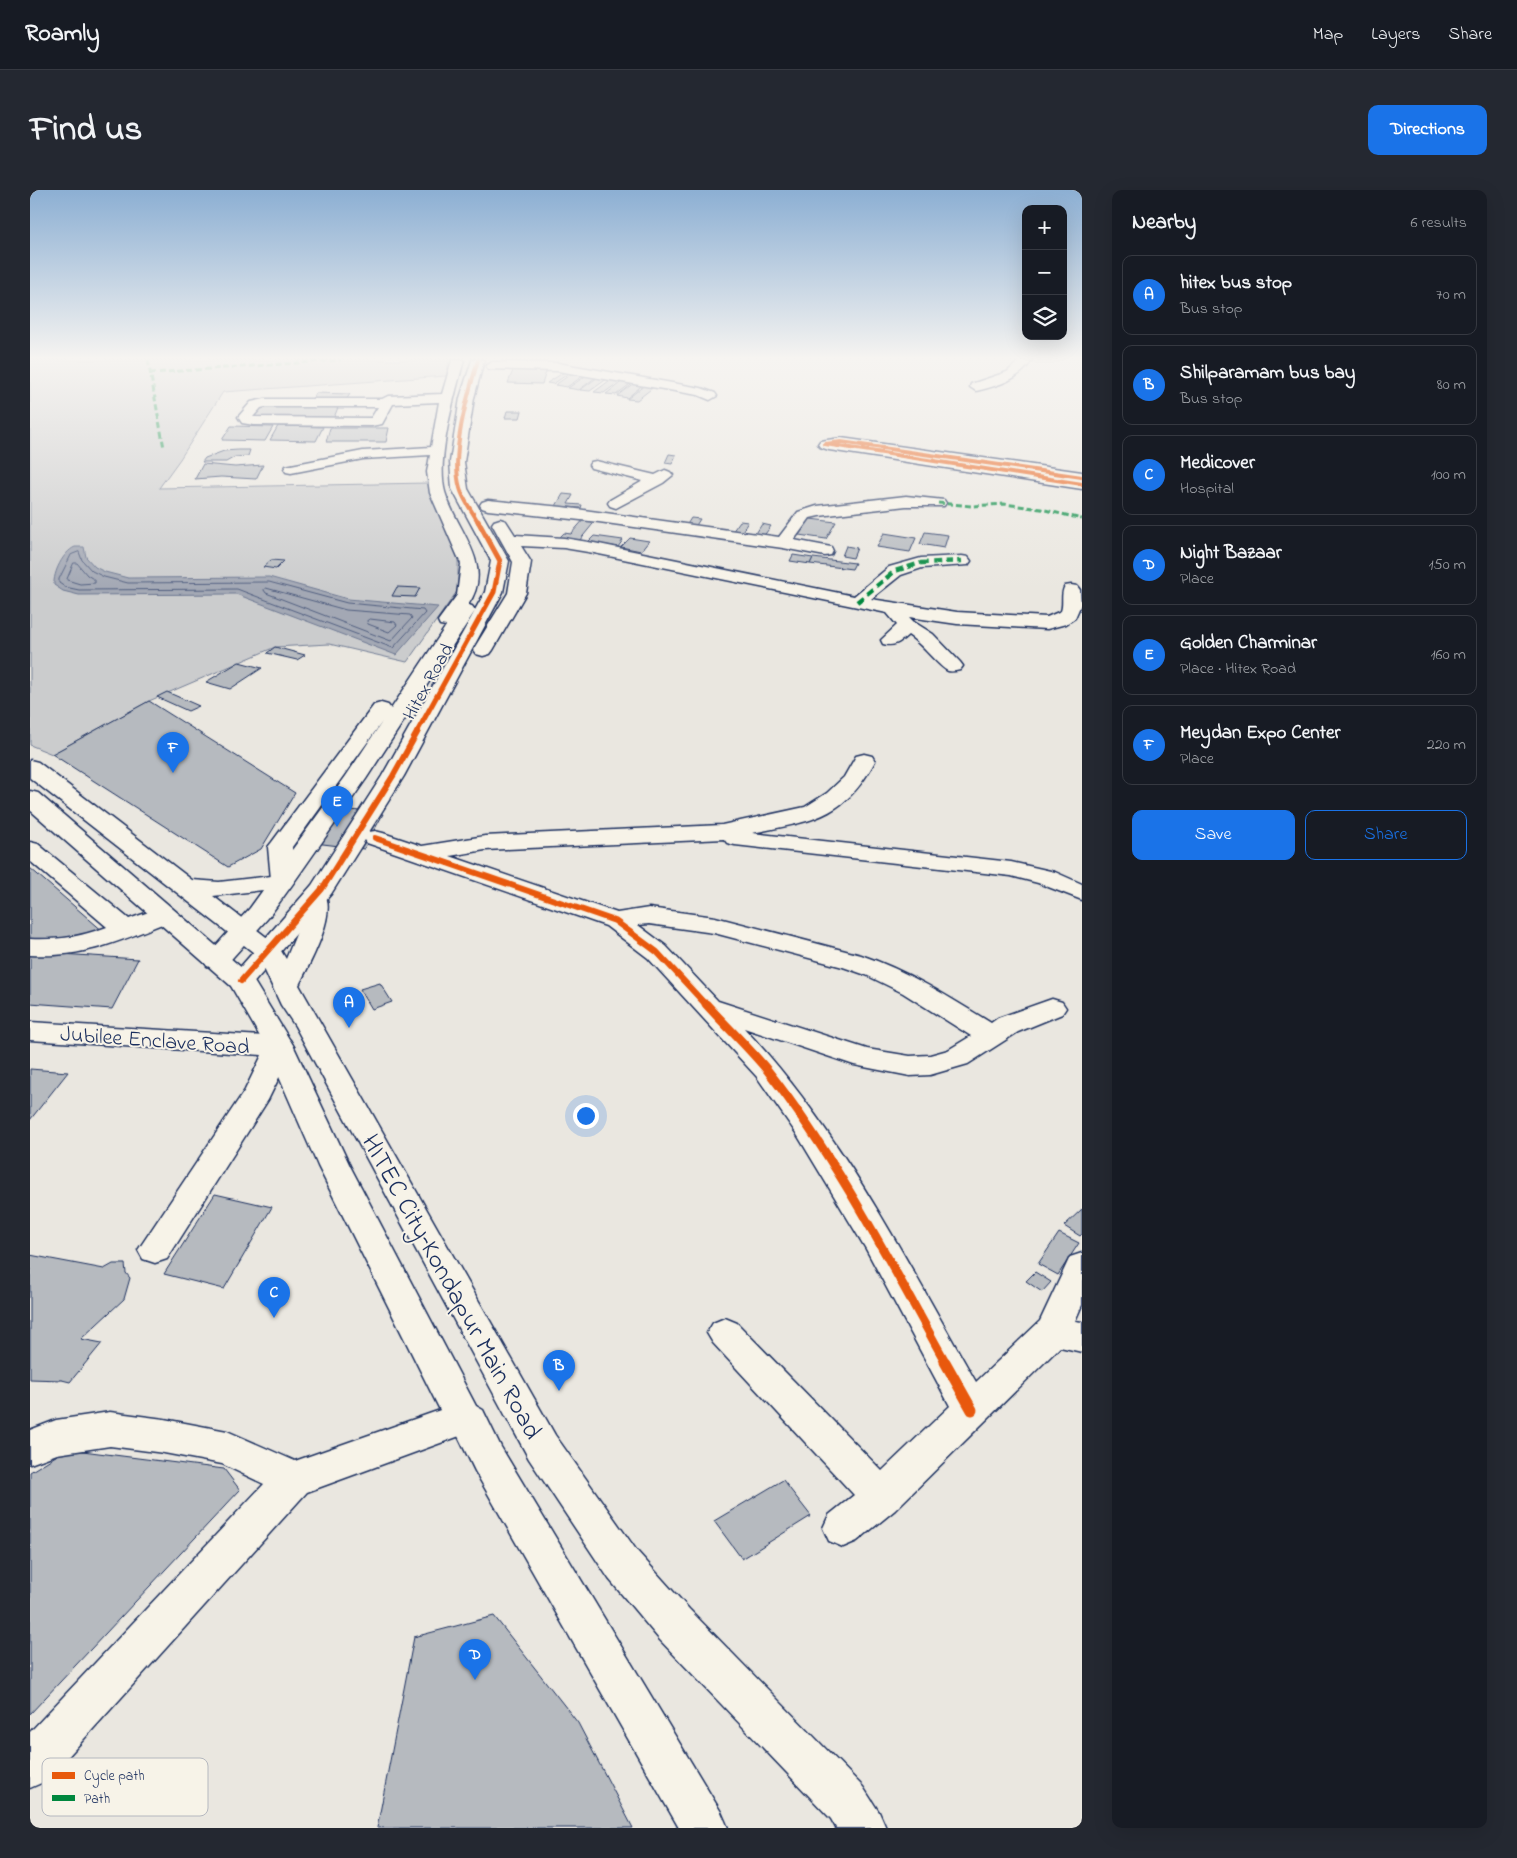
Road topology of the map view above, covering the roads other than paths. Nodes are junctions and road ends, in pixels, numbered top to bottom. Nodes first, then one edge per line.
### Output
1 (439, 436) edge
2 (446, 436) edge
3 (461, 436) edge
4 (479, 436) edge
5 (436, 450) junction
6 (476, 457) dead end
7 (596, 466) dead end
8 (291, 469) dead end
9 (1082, 477) edge
10 (1082, 484) edge
11 (938, 503) dead end
12 (604, 517) junction
13 (509, 540) junction
14 (783, 543) junction
15 (825, 551) dead end
16 (962, 561) dead end
17 (1070, 590) dead end
18 (857, 602) junction
19 (893, 609) junction
20 (907, 626) junction
21 (890, 640) dead end
22 (953, 666) dead end
23 (864, 761) dead end
24 (30, 767) edge
25 (30, 798) edge
26 (96, 817) junction
27 (67, 830) junction
28 (702, 834) junction
29 (30, 849) edge
30 (420, 854) junction
31 (354, 872) dead end
32 (281, 881) junction
33 (186, 887) junction
34 (1082, 892) edge
35 (318, 894) junction
36 (163, 915) junction
37 (615, 921) junction
38 (126, 930) junction
39 (255, 942) junction
40 (30, 947) edge
41 (229, 971) junction
42 (285, 985) junction
43 (708, 1006) junction
44 (1052, 1008) dead end
45 (30, 1031) edge
46 (992, 1036) junction
47 (280, 1048) junction
48 (155, 1250) dead end
49 (1082, 1266) edge
50 (725, 1333) dead end
51 (1068, 1334) edge
52 (972, 1410) junction
53 (462, 1418) junction
54 (30, 1447) edge
55 (294, 1479) junction
56 (881, 1497) junction
57 (843, 1528) dead end
58 (30, 1765) edge
59 (705, 1828) edge
60 (863, 1828) edge

1 - 5 street, Hitex Road
2 - 32 street, Hitex Road
3 - 35 street, Hitex Road
4 - 6 street
5 - 8 street
5 - 32 street, Hitex Road
7 - 12 street
9 - 10 street
11 - 14 street
12 - 13 street, Hitex Road
12 - 14 street
13 - 18 street
13 - 30 street, Hitex Road
14 - 15 street
16 - 18 street
17 - 19 street
18 - 19 street
19 - 20 street
20 - 21 street
20 - 22 street
23 - 28 street
24 - 26 street, HITEC City–Kondapur Main Road
25 - 27 street, HITEC City–Kondapur Main Road
26 - 27 street
26 - 33 street, HITEC City–Kondapur Main Road
27 - 36 street, HITEC City–Kondapur Main Road
28 - 30 street
28 - 34 street
29 - 38 street
30 - 37 street
31 - 35 street, Hitex Road
32 - 33 street
32 - 39 street, Hitex Road
33 - 39 street, HITEC City–Kondapur Main Road
35 - 39 street, Hitex Road
35 - 42 street
36 - 38 street
36 - 41 street, HITEC City–Kondapur Main Road
37 - 43 street
37 - 46 street
38 - 40 street
39 - 41 street, Hitex Road
39 - 42 street, HITEC City–Kondapur Main Road
41 - 47 street, HITEC City–Kondapur Main Road
42 - 60 street, HITEC City–Kondapur Main Road
43 - 46 street
43 - 52 street
44 - 46 street
45 - 47 street, Jubilee Enclave Road
47 - 48 street
47 - 53 street, HITEC City–Kondapur Main Road
49 - 51 street
50 - 56 street
51 - 52 street
52 - 56 street
53 - 55 street
53 - 59 street, HITEC City–Kondapur Main Road
54 - 55 street
55 - 58 street
56 - 57 street

